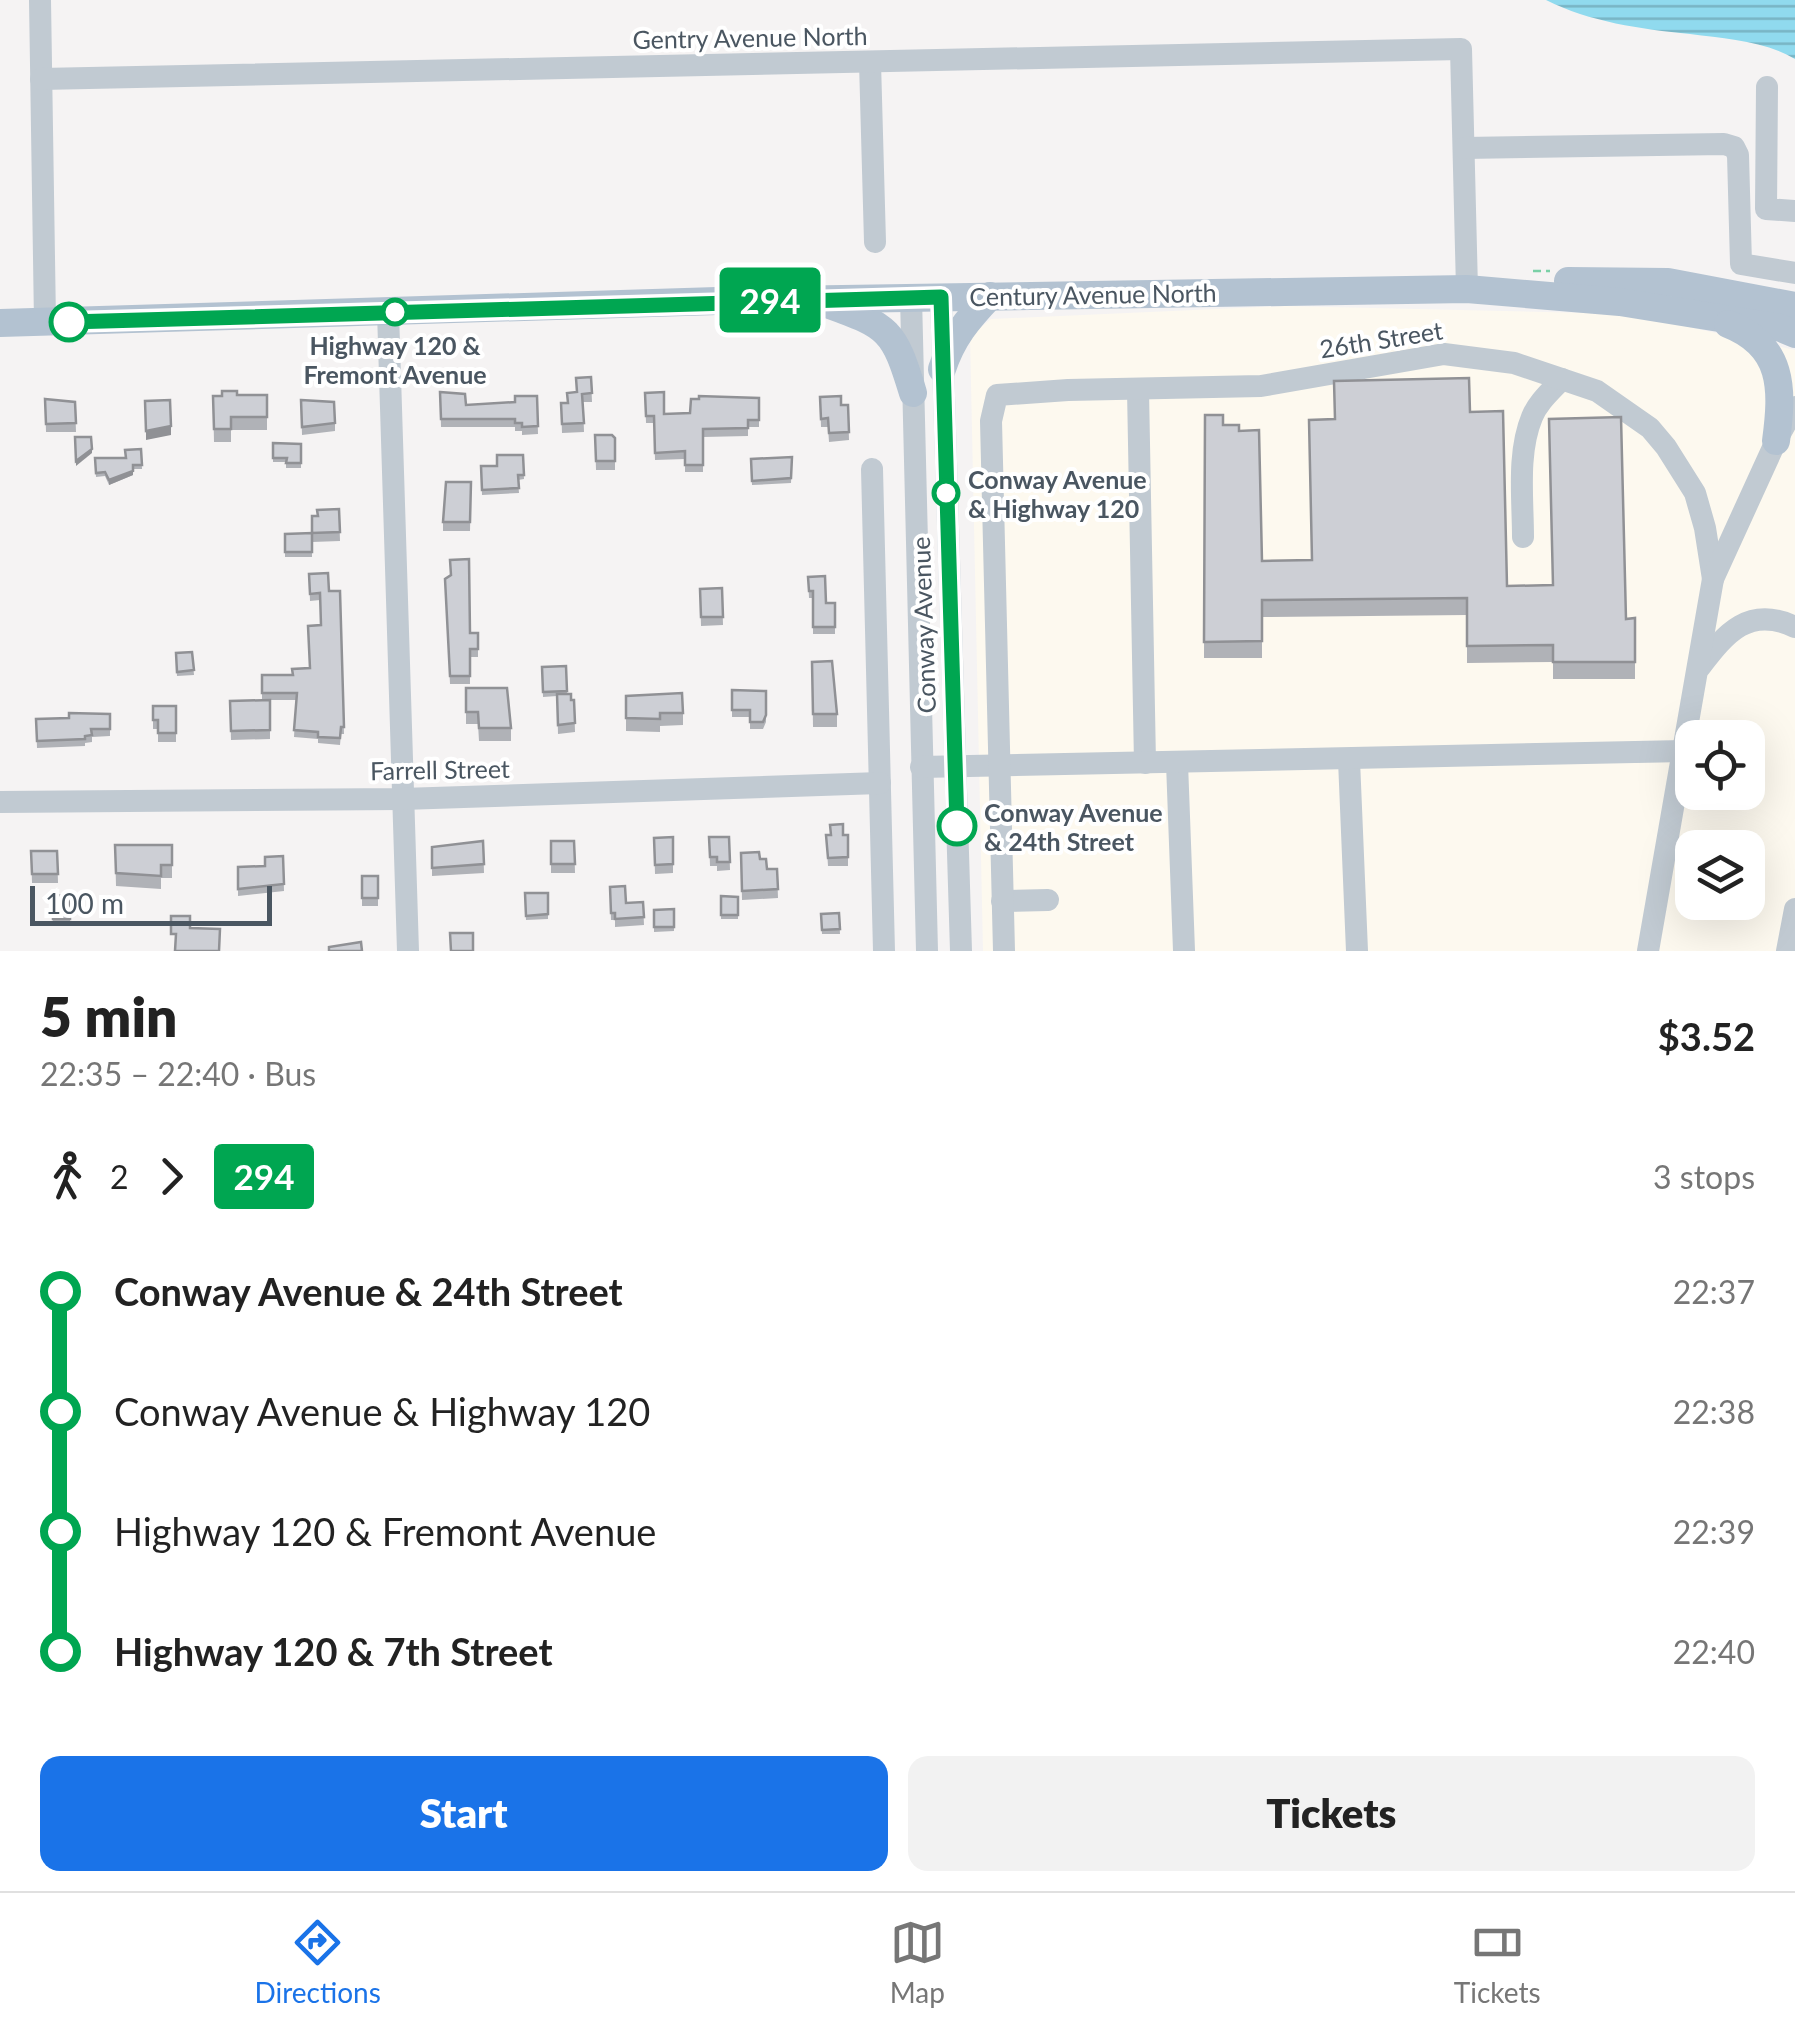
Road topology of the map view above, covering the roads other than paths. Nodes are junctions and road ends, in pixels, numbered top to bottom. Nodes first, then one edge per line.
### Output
1 (40, 0) edge
2 (870, 62) junction
3 (41, 79) junction
4 (1767, 86) dead end
5 (1464, 148) junction
6 (1795, 210) edge
7 (875, 242) dead end
8 (1795, 273) edge
9 (1467, 289) junction
10 (990, 296) junction
11 (911, 297) junction
12 (941, 297) junction
13 (812, 299) junction
14 (1795, 306) edge
15 (388, 312) junction
16 (1698, 314) junction
17 (45, 322) junction
18 (0, 323) edge
19 (1795, 334) edge
20 (942, 369) junction
21 (1562, 379) junction
22 (1138, 390) junction
23 (913, 394) junction
24 (1795, 407) edge
25 (1776, 440) junction
26 (872, 469) dead end
27 (1523, 538) dead end
28 (1713, 579) junction
29 (1795, 627) edge
30 (1698, 669) junction
31 (1689, 720) edge
32 (1675, 751) edge
33 (1349, 760) junction
34 (1146, 763) junction
35 (1177, 764) junction
36 (955, 766) junction
37 (998, 766) junction
38 (921, 767) junction
39 (880, 783) junction
40 (402, 798) junction
41 (0, 802) edge
42 (1675, 806) edge
43 (1048, 900) dead end
44 (1002, 901) junction
45 (1795, 909) edge
46 (1652, 946) edge
47 (408, 951) edge
48 (884, 951) edge
49 (927, 951) edge
50 (960, 951) edge
51 (1004, 951) edge
52 (1184, 951) edge
53 (1357, 951) edge
54 (1788, 951) edge

1 - 3 street
2 - 3 street, Gentry Avenue North
2 - 5 street, Gentry Avenue North
2 - 7 street
3 - 17 street
4 - 6 street
5 - 8 street
5 - 9 street
9 - 10 main road, Century Avenue North
9 - 14 main road, Century Avenue North
9 - 16 main road, Century Avenue North
10 - 12 main road, Century Avenue North
10 - 20 main road
11 - 12 main road, Century Avenue North
11 - 13 main road, Century Avenue North
11 - 23 street, Conway Avenue
12 - 20 street, Conway Avenue
13 - 15 main road, Century Avenue North
13 - 23 main road
15 - 17 main road, Century Avenue North
15 - 40 street
16 - 19 main road, Century Avenue North
16 - 25 main road
17 - 18 main road, Century Avenue North
20 - 36 street, Conway Avenue
21 - 22 street, 26th Street
21 - 27 street
21 - 28 street, 26th Street
22 - 34 street
22 - 37 street, 26th Street
23 - 38 street, Conway Avenue
24 - 25 street
25 - 28 street
26 - 39 street
28 - 30 street
29 - 30 street
30 - 31 street
32 - 33 street
33 - 35 street
33 - 53 street
34 - 35 street
34 - 37 street
35 - 52 street
36 - 37 street
36 - 38 street
36 - 50 street, Conway Avenue
37 - 44 street
38 - 49 street, Conway Avenue
39 - 40 street, Farrell Street
39 - 48 street
40 - 41 street, Farrell Street
40 - 47 street
42 - 46 street
43 - 44 street
44 - 51 street
45 - 54 street

